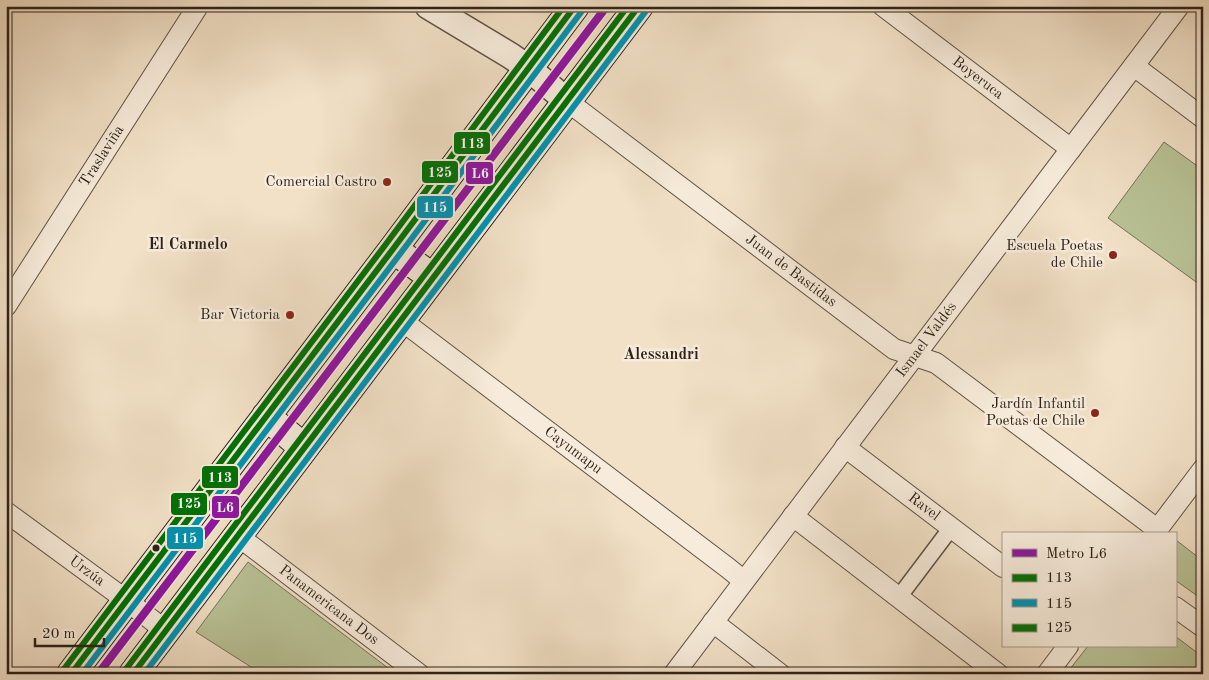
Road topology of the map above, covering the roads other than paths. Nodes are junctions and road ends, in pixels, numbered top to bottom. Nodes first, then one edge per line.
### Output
1 (198, 6) edge
2 (428, 6) edge
3 (575, 6) edge
4 (639, 6) edge
5 (883, 6) edge
6 (1179, 6) edge
7 (1134, 66) junction
8 (528, 68) junction
9 (567, 101) junction
10 (1203, 118) edge
11 (1071, 149) junction
12 (393, 249) junction
13 (432, 277) junction
14 (6, 306) edge
15 (401, 320) junction
16 (914, 356) junction
17 (266, 416) junction
18 (304, 448) junction
19 (845, 448) junction
20 (1203, 469) edge
21 (6, 512) edge
22 (793, 516) junction
23 (951, 528) junction
24 (1156, 531) edge
25 (238, 536) junction
26 (1002, 566) edge
27 (744, 581) junction
28 (898, 597) junction
29 (126, 600) junction
30 (1176, 608) edge
31 (713, 622) junction
32 (1203, 627) edge
33 (166, 631) junction
34 (1066, 648) edge
35 (71, 674) edge
36 (133, 674) edge
37 (419, 674) edge
38 (674, 674) edge
39 (780, 674) edge
40 (998, 674) edge
41 (1047, 674) edge

1 - 14 street, Traslaviña
2 - 8 street, Juan de Bastidas
3 - 8 main road
4 - 9 main road
5 - 11 street, Boyeruca
6 - 7 street, Ismael Valdés
7 - 10 street
7 - 11 street, Ismael Valdés
8 - 9 street, Juan de Bastidas
8 - 12 main road
9 - 13 main road
9 - 16 street, Juan de Bastidas
11 - 16 street, Ismael Valdés
12 - 13 main road
12 - 17 main road
13 - 15 main road
15 - 18 main road
15 - 27 street, Cayumapu
16 - 19 street, Ismael Valdés
16 - 24 street, Juan de Bastidas
17 - 18 main road
17 - 29 main road
18 - 25 main road
19 - 22 street, Ismael Valdés
19 - 23 street, Ravel
20 - 24 street
21 - 29 street, Urzúa
22 - 27 street, Ismael Valdés
22 - 28 street
23 - 26 street, Ravel
23 - 28 street
25 - 33 main road
25 - 37 street, Panamericana Dos
27 - 31 street, Ismael Valdés
28 - 40 street
29 - 33 street, Urzúa
29 - 35 main road
30 - 32 street
31 - 38 street, Ismael Valdés
31 - 39 street
33 - 36 main road
34 - 41 street

